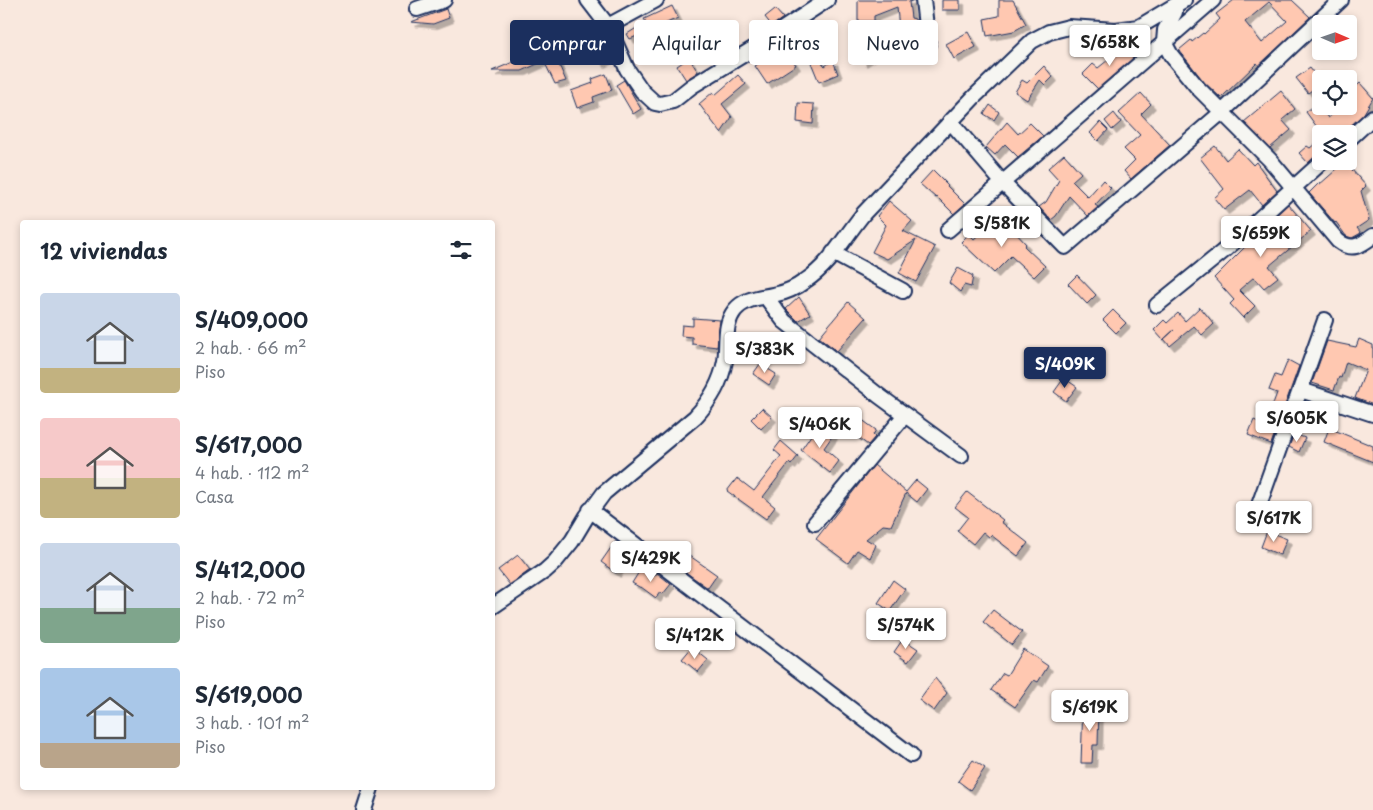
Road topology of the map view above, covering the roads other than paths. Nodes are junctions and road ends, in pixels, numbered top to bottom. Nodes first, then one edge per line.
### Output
1 (444, 0) edge
2 (588, 0) edge
3 (656, 0) edge
4 (827, 0) edge
5 (923, 0) edge
6 (1212, 0) edge
7 (1342, 0) edge
8 (1180, 3) edge
9 (417, 9) dead end
10 (603, 20) edge
11 (619, 20) edge
12 (925, 20) edge
13 (1164, 42) junction
14 (624, 60) edge
15 (1222, 112) junction
16 (1373, 117) edge
17 (950, 121) junction
18 (1357, 132) edge
19 (1313, 170) edge
20 (1002, 182) junction
21 (1292, 188) junction
22 (948, 230) dead end
23 (1373, 236) edge
24 (833, 253) junction
25 (903, 291) dead end
26 (766, 297) junction
27 (1157, 305) dead end
28 (1325, 320) dead end
29 (1301, 390) junction
30 (1373, 414) edge
31 (905, 415) junction
32 (961, 456) dead end
33 (590, 510) junction
34 (1254, 520) dead end
35 (815, 523) dead end
36 (495, 605) edge
37 (911, 754) dead end
38 (369, 790) edge
39 (364, 810) edge

1 - 9 street
2 - 10 street
3 - 11 street
4 - 14 street
5 - 12 street
6 - 13 street
7 - 15 street
8 - 13 street
8 - 17 street
13 - 15 street
13 - 20 street
15 - 20 street
15 - 21 street
16 - 18 street
17 - 20 street
17 - 24 street
19 - 21 street
20 - 22 street
21 - 23 street
21 - 27 street
24 - 25 street
24 - 26 street
26 - 31 street
26 - 33 street
28 - 29 street
29 - 30 street
29 - 34 street
31 - 32 street
31 - 35 street
33 - 36 street
33 - 37 street
38 - 39 street

